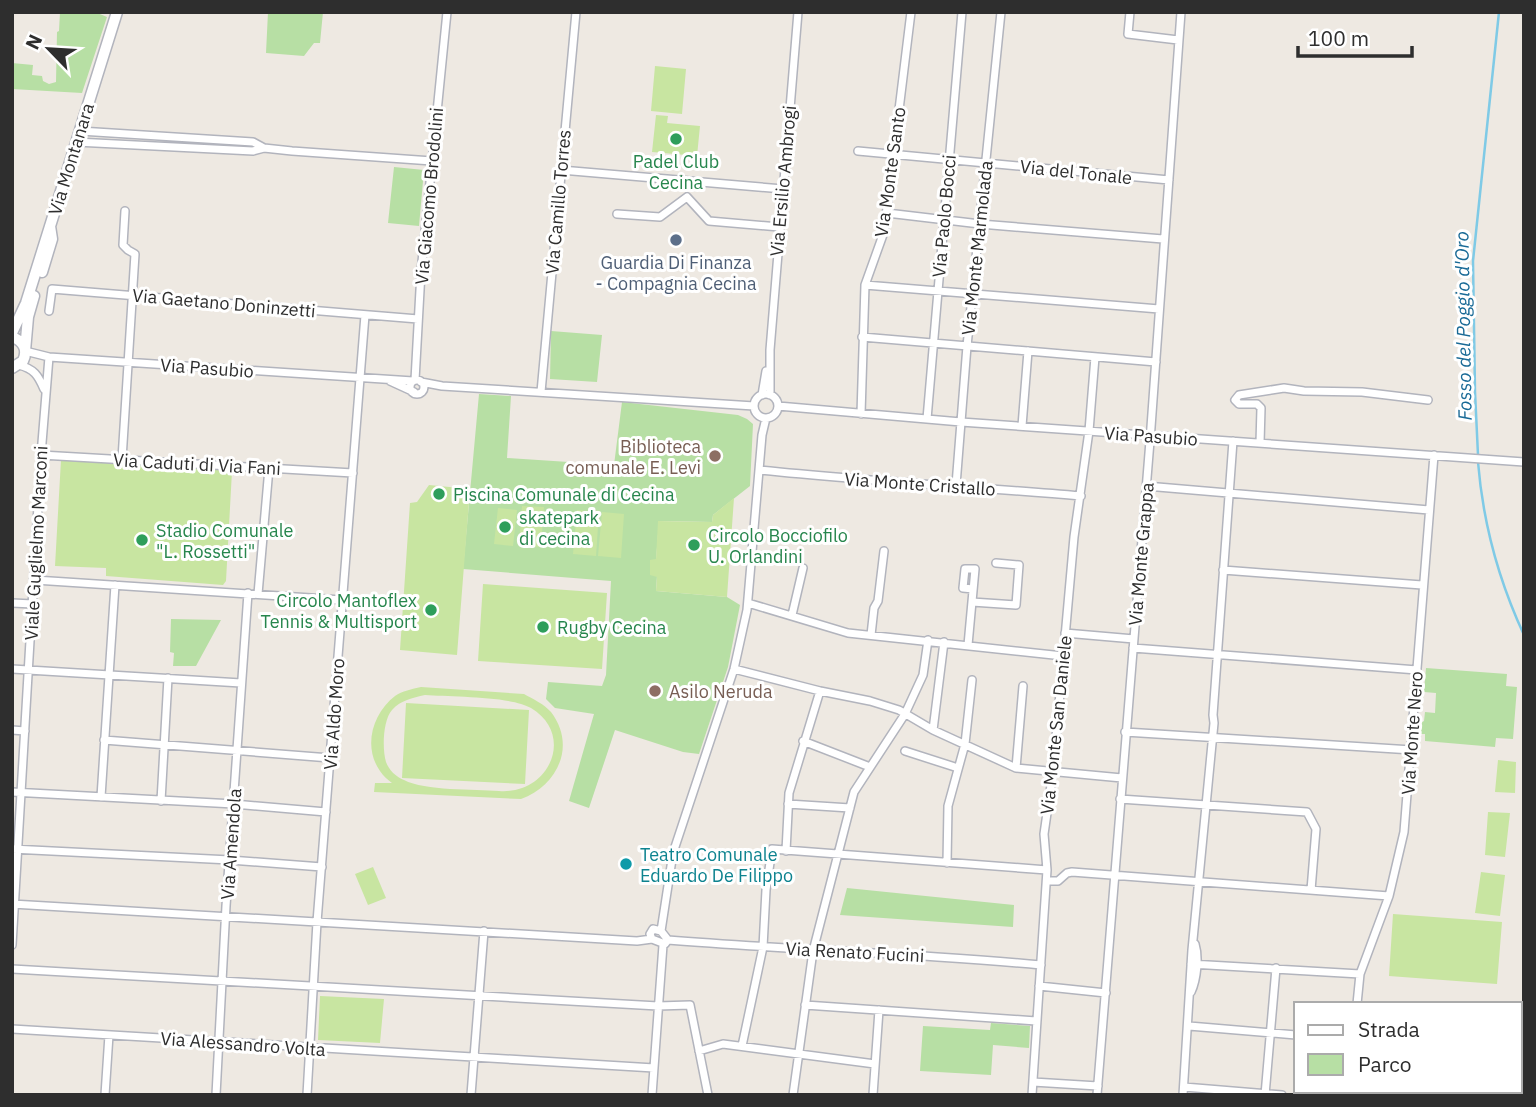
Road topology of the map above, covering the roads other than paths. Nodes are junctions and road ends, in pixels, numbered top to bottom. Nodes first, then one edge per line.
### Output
1 (117, 12) edge
2 (447, 12) edge
3 (576, 12) edge
4 (798, 12) edge
5 (911, 12) edge
6 (962, 12) edge
7 (1001, 12) edge
8 (1130, 12) edge
9 (1181, 12) edge
10 (1178, 40) junction
11 (78, 137) junction
12 (858, 151) dead end
13 (894, 154) junction
14 (949, 158) junction
15 (432, 161) junction
16 (986, 162) junction
17 (561, 170) junction
18 (1169, 180) junction
19 (783, 189) junction
20 (125, 211) dead end
21 (887, 213) junction
22 (617, 214) dead end
23 (943, 219) junction
24 (980, 224) junction
25 (50, 225) junction
26 (779, 227) junction
27 (1163, 239) junction
28 (865, 285) junction
29 (937, 291) junction
30 (972, 293) junction
31 (132, 295) junction
32 (1159, 309) junction
33 (49, 311) dead end
34 (365, 314) junction
35 (418, 319) junction
36 (12, 335) edge
37 (862, 337) junction
38 (932, 343) junction
39 (967, 346) junction
40 (25, 351) junction
41 (1028, 351) junction
42 (50, 357) junction
43 (1095, 357) junction
44 (129, 362) junction
45 (1156, 362) junction
46 (15, 367) edge
47 (360, 379) junction
48 (390, 381) junction
49 (417, 381) junction
50 (442, 386) junction
51 (541, 391) junction
52 (45, 392) junction
53 (418, 392) junction
54 (766, 395) junction
55 (1428, 400) dead end
56 (754, 406) junction
57 (778, 406) junction
58 (861, 414) junction
59 (766, 418) junction
60 (927, 419) junction
61 (961, 422) junction
62 (1022, 426) junction
63 (1089, 431) junction
64 (1150, 436) junction
65 (1233, 441) junction
66 (1260, 443) junction
67 (41, 455) junction
68 (1434, 455) junction
69 (122, 459) junction
70 (1524, 462) edge
71 (269, 468) junction
72 (760, 470) junction
73 (353, 473) junction
74 (956, 485) junction
75 (1146, 486) junction
76 (1229, 493) junction
77 (1081, 496) junction
78 (1429, 510) junction
79 (884, 551) dead end
80 (996, 563) dead end
81 (803, 568) dead end
82 (1223, 570) junction
83 (35, 580) junction
84 (115, 585) junction
85 (1422, 585) junction
86 (973, 589) dead end
87 (248, 593) junction
88 (258, 594) junction
89 (342, 600) junction
90 (972, 602) junction
91 (12, 603) edge
92 (748, 603) junction
93 (33, 604) junction
94 (792, 615) junction
95 (1065, 632) junction
96 (871, 635) junction
97 (1134, 639) junction
98 (928, 640) junction
99 (944, 642) junction
100 (968, 645) junction
101 (1133, 648) junction
102 (1217, 655) junction
103 (1063, 656) junction
104 (12, 669) edge
105 (734, 669) junction
106 (28, 670) junction
107 (1416, 670) junction
108 (109, 675) junction
109 (168, 678) junction
110 (972, 680) dead end
111 (242, 682) junction
112 (1023, 686) dead end
113 (820, 691) junction
114 (905, 714) junction
115 (12, 730) edge
116 (933, 730) junction
117 (25, 731) junction
118 (1125, 732) junction
119 (1210, 737) junction
120 (104, 740) junction
121 (803, 741) junction
122 (965, 744) junction
123 (164, 746) junction
124 (1412, 750) junction
125 (237, 751) junction
126 (905, 751) dead end
127 (330, 758) junction
128 (870, 766) junction
129 (958, 768) junction
130 (1016, 768) junction
131 (1052, 771) junction
132 (1122, 778) junction
133 (12, 792) edge
134 (22, 793) junction
135 (101, 797) junction
136 (1120, 799) junction
137 (161, 801) junction
138 (234, 804) junction
139 (788, 804) junction
140 (1206, 806) junction
141 (850, 808) junction
142 (326, 812) junction
143 (15, 849) edge
144 (786, 851) junction
145 (839, 854) junction
146 (230, 860) junction
147 (947, 863) junction
148 (322, 867) junction
149 (1048, 870) junction
150 (1115, 874) junction
151 (1200, 880) junction
152 (1047, 881) junction
153 (1311, 890) junction
154 (1389, 896) junction
155 (13, 904) edge
156 (226, 916) junction
157 (317, 922) junction
158 (484, 931) junction
159 (661, 931) junction
160 (652, 939) junction
161 (665, 942) junction
162 (12, 945) edge
163 (763, 947) junction
164 (813, 951) junction
165 (1194, 964) junction
166 (1041, 965) junction
167 (1276, 968) junction
168 (12, 969) edge
169 (1360, 974) junction
170 (223, 981) junction
171 (1039, 986) junction
172 (313, 988) junction
173 (1105, 993) junction
174 (479, 995) junction
175 (1357, 1002) edge
176 (805, 1005) junction
177 (658, 1006) junction
178 (879, 1010) junction
179 (1036, 1021) junction
180 (1189, 1026) junction
181 (12, 1029) edge
182 (1271, 1033) junction
183 (109, 1035) junction
184 (1294, 1035) edge
185 (219, 1042) junction
186 (742, 1046) junction
187 (310, 1048) junction
188 (699, 1051) junction
189 (797, 1054) junction
190 (474, 1057) junction
191 (875, 1064) junction
192 (654, 1068) junction
193 (1033, 1082) junction
194 (1098, 1086) junction
195 (1184, 1091) edge
196 (1265, 1094) edge
197 (105, 1095) edge
198 (216, 1095) edge
199 (307, 1095) edge
200 (471, 1095) edge
201 (652, 1095) edge
202 (708, 1095) edge
203 (793, 1095) edge
204 (873, 1095) edge
205 (1032, 1095) edge
206 (1097, 1095) edge
207 (1282, 1095) edge

1 - 11 main road, Via Montanara
2 - 15 street, Via Giacomo Brodolini
3 - 17 street, Via Camillo Torres
4 - 19 street, Via Ersilio Ambrogi
5 - 13 street, Via Monte Santo
6 - 14 street, Via Paolo Bocci
7 - 16 street, Via Monte Marmolada
8 - 10 street
9 - 10 street, Via Monte Grappa
10 - 18 street, Via Monte Grappa
11 - 15 street
11 - 25 main road, Via Montanara
12 - 13 street, Via del Tonale
13 - 14 street, Via del Tonale
13 - 21 street, Via Monte Santo
14 - 16 street, Via del Tonale
14 - 23 street, Via Paolo Bocci
15 - 35 street, Via Giacomo Brodolini
16 - 18 street, Via del Tonale
16 - 24 street, Via Monte Marmolada
17 - 19 street
17 - 51 street, Via Camillo Torres
18 - 27 street, Via Monte Grappa
19 - 26 street, Via Ersilio Ambrogi
20 - 31 street
21 - 23 street
21 - 28 street, Via Monte Santo
22 - 26 street
23 - 24 street
23 - 29 street, Via Paolo Bocci
24 - 27 street
24 - 30 street, Via Monte Marmolada
25 - 36 main road, Via Montanara
25 - 40 main road, Via Montanara
26 - 54 street, Via Ersilio Ambrogi
27 - 32 street, Via Monte Grappa
28 - 29 street
28 - 37 street, Via Monte Santo
29 - 30 street
29 - 38 street, Via Paolo Bocci
30 - 32 street
30 - 39 street, Via Monte Marmolada
31 - 33 street, Via Gaetano Doninzetti
31 - 34 street, Via Gaetano Doninzetti
31 - 44 street
32 - 45 street, Via Monte Grappa
34 - 35 street, Via Gaetano Doninzetti
34 - 47 street, Via Aldo Moro
35 - 49 street, Via Giacomo Brodolini
36 - 40 main road
37 - 38 street
37 - 58 street, Via Monte Santo
38 - 39 street
38 - 60 street, Via Paolo Bocci
39 - 41 street
39 - 61 street, Via Monte Marmolada
40 - 42 street, Via Pasubio
40 - 46 main road, Via Montanara
41 - 43 street
41 - 62 street
42 - 44 street, Via Pasubio
42 - 52 street, Viale Guglielmo Marconi
43 - 45 street
43 - 63 street, Via Monte San Daniele
44 - 47 street, Via Pasubio
44 - 69 street
45 - 64 street, Via Monte Grappa
46 - 52 street
47 - 48 street, Via Pasubio
47 - 73 street, Via Aldo Moro
48 - 49 street, Via Pasubio
48 - 53 street, Via Pasubio
49 - 50 street, Via Pasubio
49 - 53 street
50 - 51 street, Via Pasubio
50 - 53 street, Via Pasubio
51 - 56 street, Via Pasubio
52 - 67 street, Viale Guglielmo Marconi
54 - 56 street
54 - 57 street
55 - 66 street
56 - 59 street
57 - 58 street, Via Pasubio
57 - 59 street
58 - 60 street, Via Pasubio
59 - 72 street
60 - 61 street, Via Pasubio
61 - 62 street, Via Pasubio
61 - 74 street, Via Monte Marmolada
62 - 63 street, Via Pasubio
63 - 64 street, Via Pasubio
63 - 77 street, Via Monte San Daniele
64 - 65 street, Via Pasubio
64 - 75 street, Via Monte Grappa
65 - 66 street, Via Pasubio
65 - 76 street
66 - 68 street, Via Pasubio
67 - 69 street, Via Caduti di Via Fani
67 - 83 street, Viale Guglielmo Marconi
68 - 70 street, Via Pasubio
68 - 78 street, Via Monte Nero
69 - 71 street, Via Caduti di Via Fani
71 - 73 street, Via Caduti di Via Fani
71 - 88 street
72 - 74 street, Via Monte Cristallo
72 - 92 street
73 - 89 street, Via Aldo Moro
74 - 77 street, Via Monte Cristallo
75 - 76 street
75 - 97 street, Via Monte Grappa
76 - 78 street
76 - 82 street
77 - 95 street, Via Monte San Daniele
78 - 85 street, Via Monte Nero
79 - 96 street
80 - 90 street
81 - 94 street
82 - 85 street
82 - 102 street
83 - 84 street
83 - 93 street, Viale Guglielmo Marconi
84 - 87 street
84 - 108 street
85 - 107 street, Via Monte Nero
86 - 90 street
87 - 88 street
87 - 111 street, Via Amendola
88 - 89 street
89 - 127 street, Via Aldo Moro
90 - 100 street
91 - 93 street
92 - 94 street
92 - 105 street
93 - 106 street, Viale Guglielmo Marconi
94 - 96 street
95 - 97 street
95 - 103 street, Via Monte San Daniele
96 - 98 street
97 - 101 street, Via Monte Grappa
98 - 99 street
98 - 114 street
99 - 100 street
99 - 116 street
100 - 103 street
101 - 102 street
101 - 118 street, Via Monte Grappa
102 - 107 street
102 - 119 street
103 - 131 street, Via Monte San Daniele
104 - 106 street
105 - 113 street
105 - 159 street
106 - 108 street
106 - 117 street, Viale Guglielmo Marconi
107 - 124 street, Via Monte Nero
108 - 109 street
108 - 120 street
109 - 111 street
109 - 123 street
110 - 122 street
111 - 125 street, Via Amendola
112 - 130 street
113 - 114 street
113 - 121 street
114 - 116 street
114 - 128 street
115 - 117 street
116 - 122 street
117 - 134 street, Viale Guglielmo Marconi
118 - 119 street
118 - 132 street, Via Monte Grappa
119 - 124 street
119 - 140 street
120 - 123 street
120 - 135 street
121 - 128 street
121 - 139 street
122 - 129 street
122 - 130 street
123 - 125 street
123 - 137 street
124 - 154 street, Via Monte Nero
125 - 127 street
125 - 138 street, Via Amendola
126 - 129 street
127 - 142 street, Via Aldo Moro
128 - 141 street
129 - 147 street
130 - 131 street
131 - 132 street
131 - 149 street, Via Monte San Daniele
132 - 136 street, Via Monte Grappa
133 - 134 street
134 - 135 street
134 - 143 street, Viale Guglielmo Marconi
135 - 137 street
136 - 140 street
136 - 150 street, Via Monte Grappa
137 - 138 street
138 - 142 street
138 - 146 street, Via Amendola
139 - 141 street
139 - 144 street
140 - 151 street
140 - 153 street
141 - 145 street
142 - 148 street, Via Aldo Moro
143 - 146 street
143 - 155 street, Viale Guglielmo Marconi
144 - 145 street
144 - 163 street
145 - 147 street
145 - 164 street
146 - 148 street
146 - 156 street, Via Amendola
147 - 149 street
148 - 157 street, Via Aldo Moro
149 - 152 street, Via Monte San Daniele
150 - 151 street
150 - 152 street
150 - 173 street, Via Monte Grappa
151 - 153 street
151 - 165 street
152 - 166 street, Via Monte San Daniele
153 - 154 street
154 - 169 street, Via Monte Nero
155 - 156 street
155 - 162 street, Viale Guglielmo Marconi
156 - 157 street
156 - 170 street, Via Amendola
157 - 158 street
157 - 172 street, Via Aldo Moro
158 - 160 street
158 - 174 street
159 - 160 street
159 - 161 street
160 - 161 street
161 - 163 street, Via Renato Fucini
161 - 177 street
163 - 164 street, Via Renato Fucini
163 - 186 street
164 - 166 street, Via Renato Fucini
164 - 176 street
165 - 167 street
165 - 180 street
166 - 171 street, Via Monte San Daniele
167 - 169 street
167 - 182 street
168 - 170 street
169 - 175 street, Via Monte Nero
170 - 172 street
170 - 185 street, Via Amendola
171 - 173 street
171 - 179 street, Via Monte San Daniele
172 - 174 street
172 - 187 street, Via Aldo Moro
173 - 194 street, Via Monte Grappa
174 - 177 street
174 - 190 street
176 - 178 street
176 - 189 street
177 - 188 street
177 - 192 street
178 - 179 street
178 - 191 street
179 - 193 street, Via Monte San Daniele
180 - 182 street
180 - 195 street
181 - 183 street, Via Alessandro Volta
182 - 184 street
182 - 196 street
183 - 185 street, Via Alessandro Volta
183 - 197 street
185 - 187 street, Via Alessandro Volta
185 - 198 street, Via Amendola
186 - 188 street
186 - 189 street
187 - 190 street, Via Alessandro Volta
187 - 199 street, Via Aldo Moro
188 - 202 street
189 - 191 street
189 - 203 street
190 - 192 street, Via Alessandro Volta
190 - 200 street
191 - 204 street
192 - 201 street
193 - 194 street
193 - 205 street, Via Monte San Daniele
194 - 206 street, Via Monte Grappa
195 - 196 street
196 - 207 street

